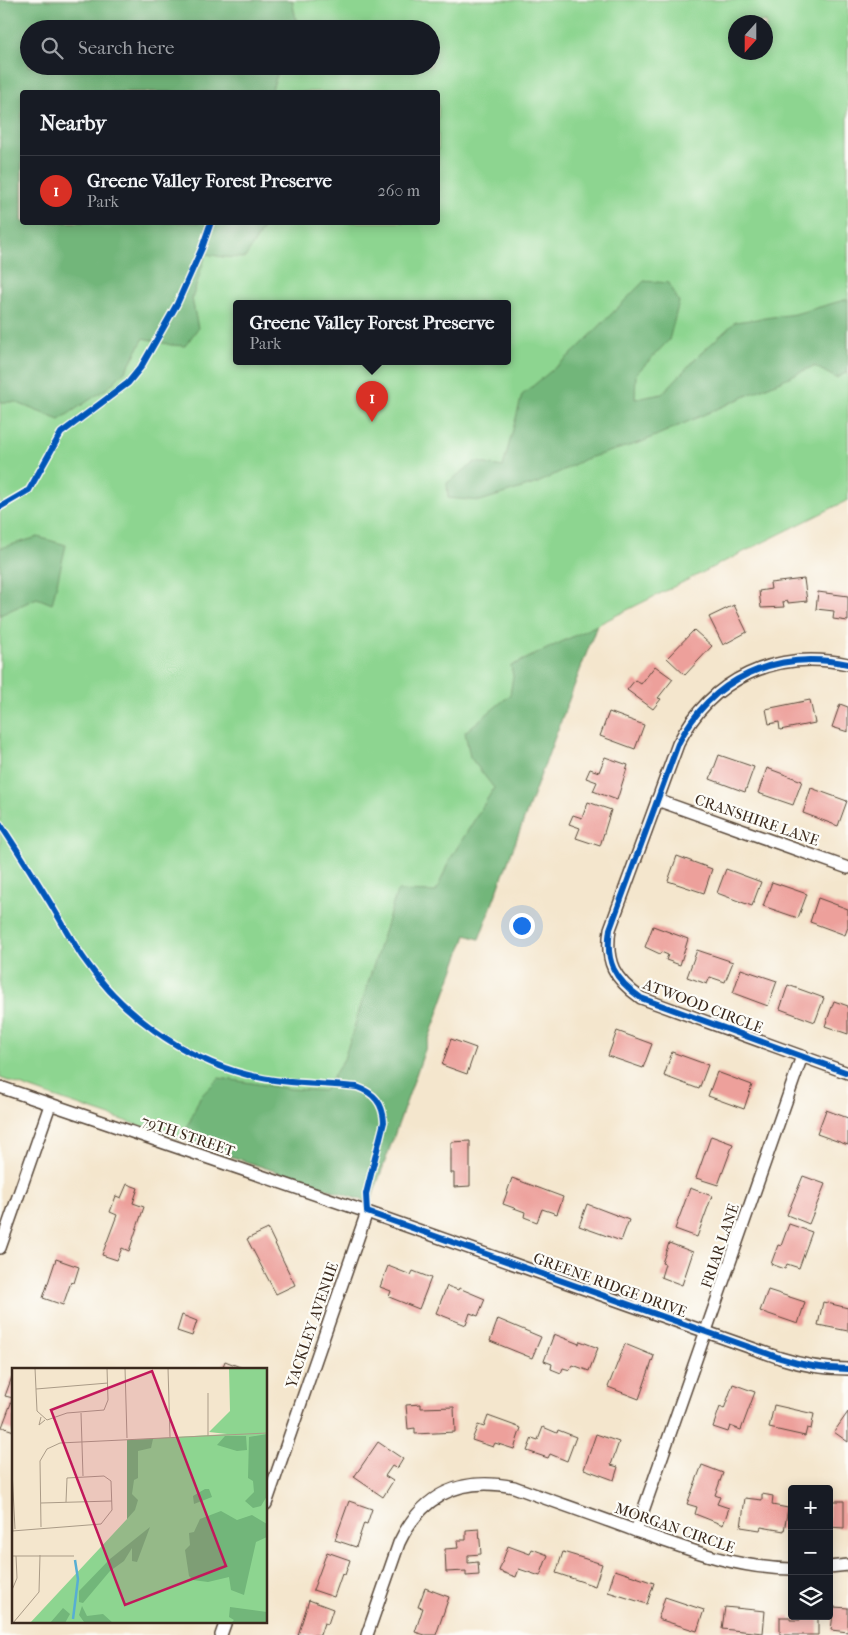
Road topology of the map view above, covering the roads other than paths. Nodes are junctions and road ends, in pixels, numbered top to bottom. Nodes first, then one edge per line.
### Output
1 (848, 664) edge
2 (657, 800) junction
3 (848, 868) edge
4 (802, 1056) junction
5 (848, 1073) edge
6 (0, 1087) edge
7 (50, 1105) junction
8 (367, 1212) junction
9 (0, 1248) edge
10 (706, 1333) junction
11 (848, 1369) edge
12 (268, 1498) edge
13 (636, 1531) junction
14 (848, 1565) edge
15 (833, 1567) edge
16 (788, 1570) edge
17 (226, 1622) edge
18 (221, 1635) edge
19 (367, 1635) edge

1 - 2 street, ATWOOD CIRCLE
2 - 3 street, CRANSHIRE LANE
2 - 4 street, ATWOOD CIRCLE
4 - 5 street, ATWOOD CIRCLE
4 - 10 street, FRIAR LANE
6 - 7 street, 79TH STREET
7 - 8 street, 79TH STREET
7 - 9 street
8 - 10 street, GREENE RIDGE DRIVE
8 - 12 street, YACKLEY AVENUE
10 - 11 street, GREENE RIDGE DRIVE
10 - 13 street, FRIAR LANE
13 - 16 street, MORGAN CIRCLE
13 - 19 street, MORGAN CIRCLE
14 - 15 street
17 - 18 street

